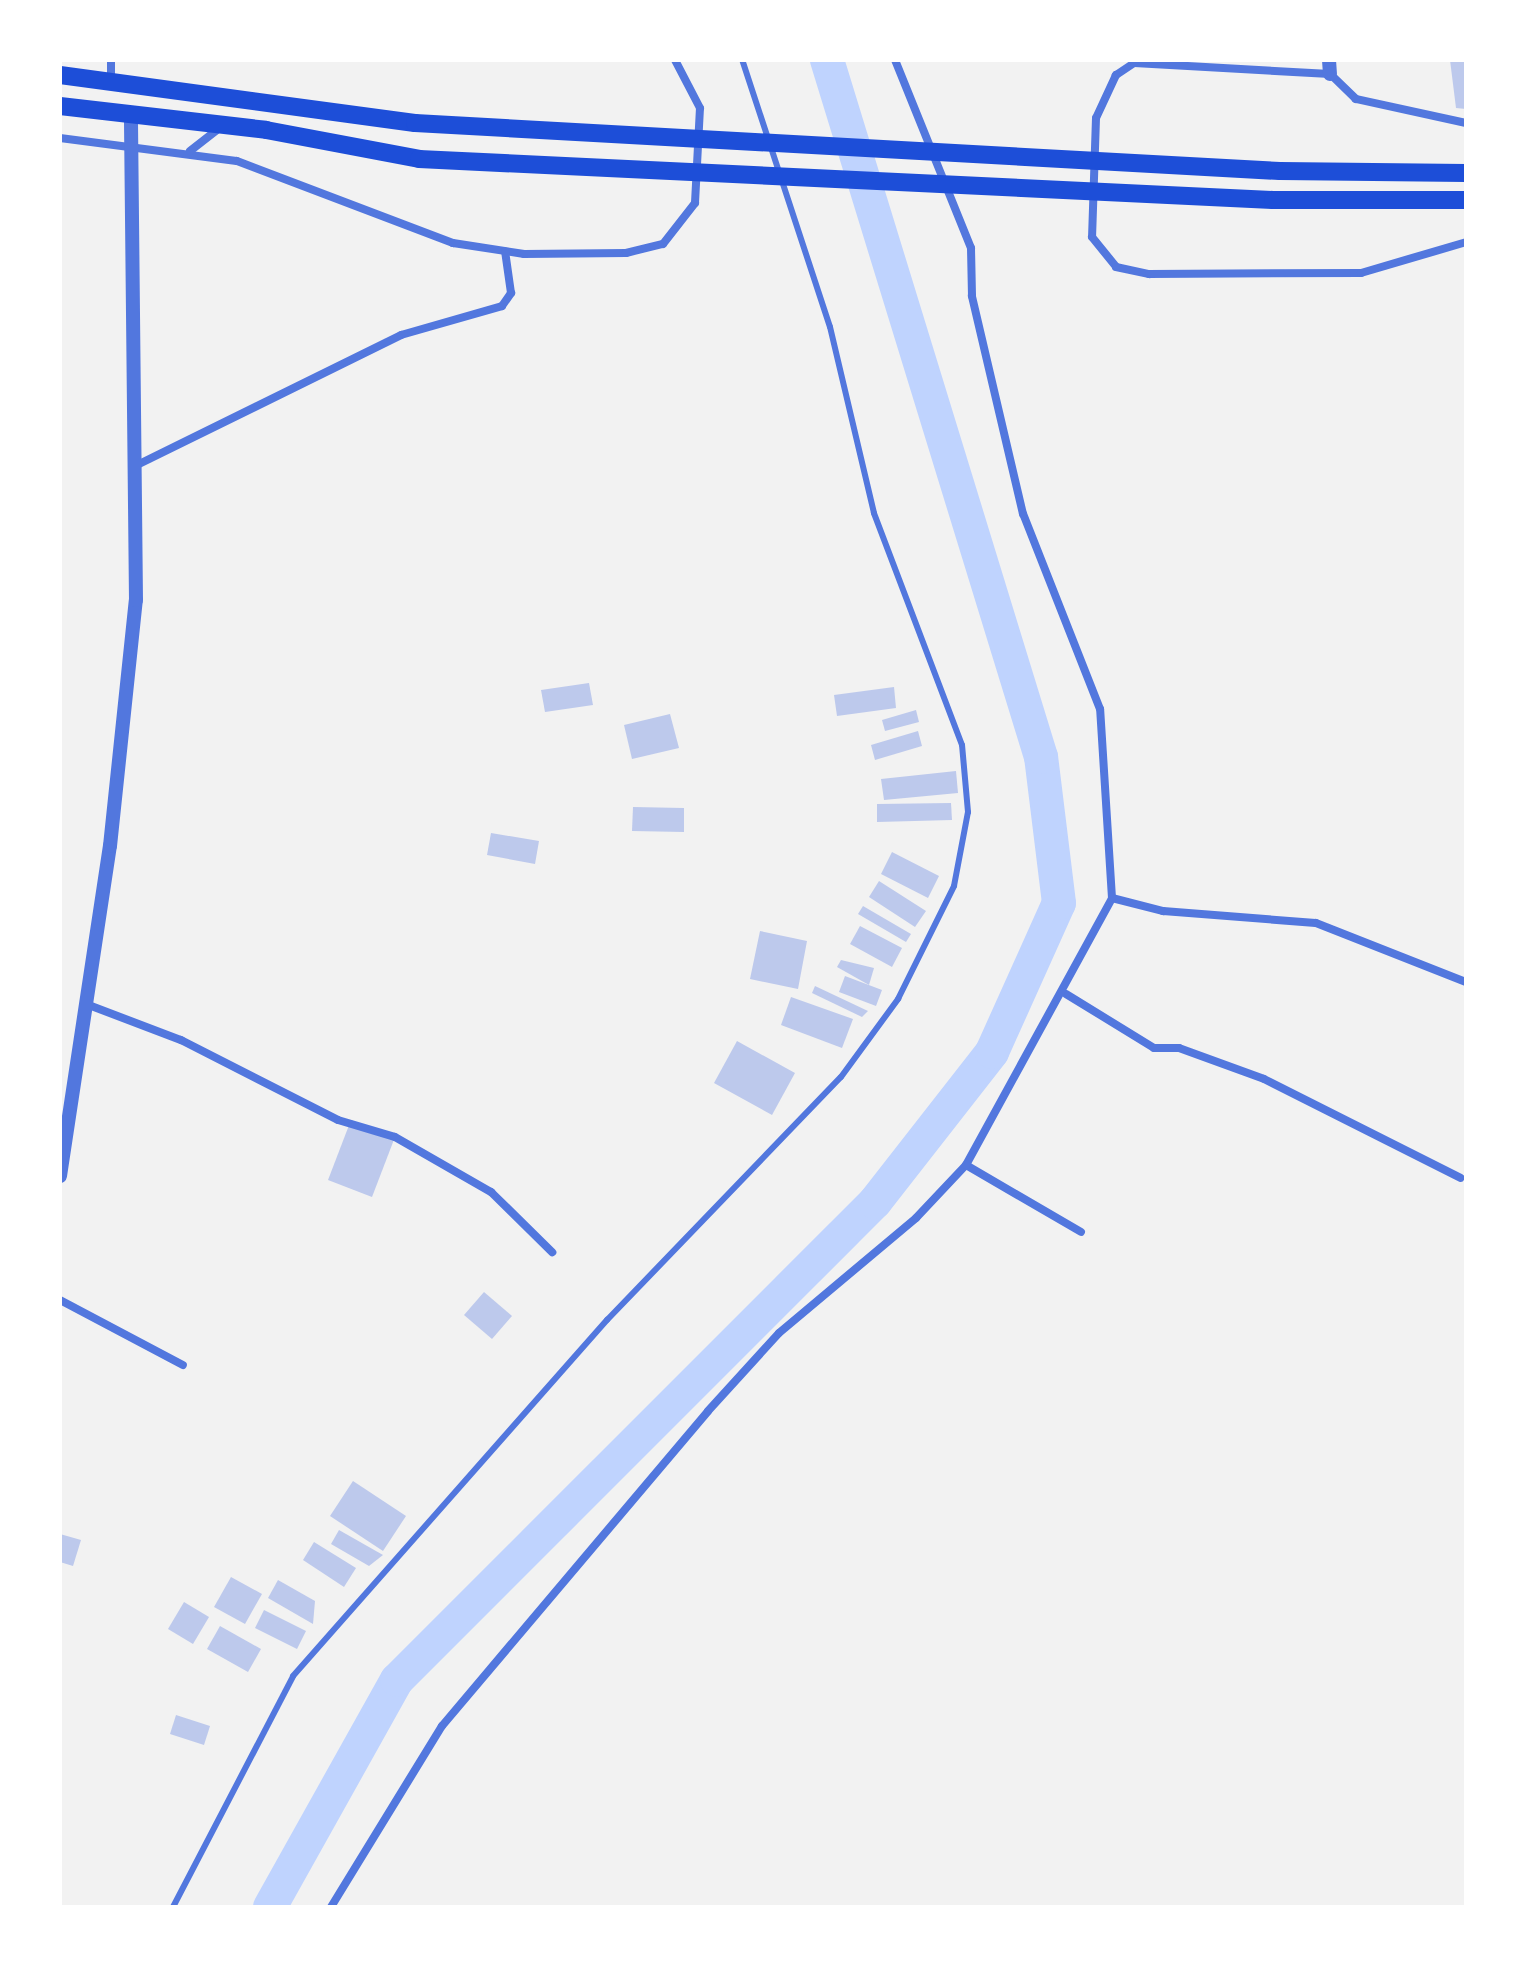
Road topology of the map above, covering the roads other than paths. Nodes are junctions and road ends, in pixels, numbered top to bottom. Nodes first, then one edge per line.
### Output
1 (111, 60) edge
2 (675, 60) edge
3 (742, 60) edge
4 (895, 60) edge
5 (1330, 67) edge
6 (60, 75) edge
7 (111, 80) junction
8 (60, 106) edge
9 (131, 114) junction
10 (1466, 123) edge
11 (224, 125) junction
12 (60, 138) edge
13 (130, 148) junction
14 (190, 151) junction
15 (1466, 173) edge
16 (1466, 200) edge
17 (1466, 242) edge
18 (505, 251) junction
19 (134, 466) junction
20 (1112, 898) junction
21 (1466, 982) edge
22 (1066, 994) junction
23 (86, 1004) junction
24 (966, 1165) junction
25 (60, 1176) edge
26 (1461, 1178) dead end
27 (1081, 1232) dead end
28 (552, 1252) dead end
29 (60, 1300) edge
30 (183, 1365) dead end
31 (173, 1907) edge
32 (331, 1907) edge

1 - 7 street
2 - 18 street
3 - 31 lane
4 - 20 street
5 - 10 street
5 - 17 street
6 - 7 highway
7 - 15 highway
8 - 9 highway
9 - 11 highway
9 - 13 street
11 - 14 street
11 - 16 highway
12 - 13 street
13 - 14 street
13 - 19 street
14 - 18 street
18 - 19 street
19 - 23 street
20 - 21 street
20 - 22 street
22 - 24 street
22 - 26 street
23 - 25 street
23 - 28 street
24 - 27 street
24 - 32 street
29 - 30 street

